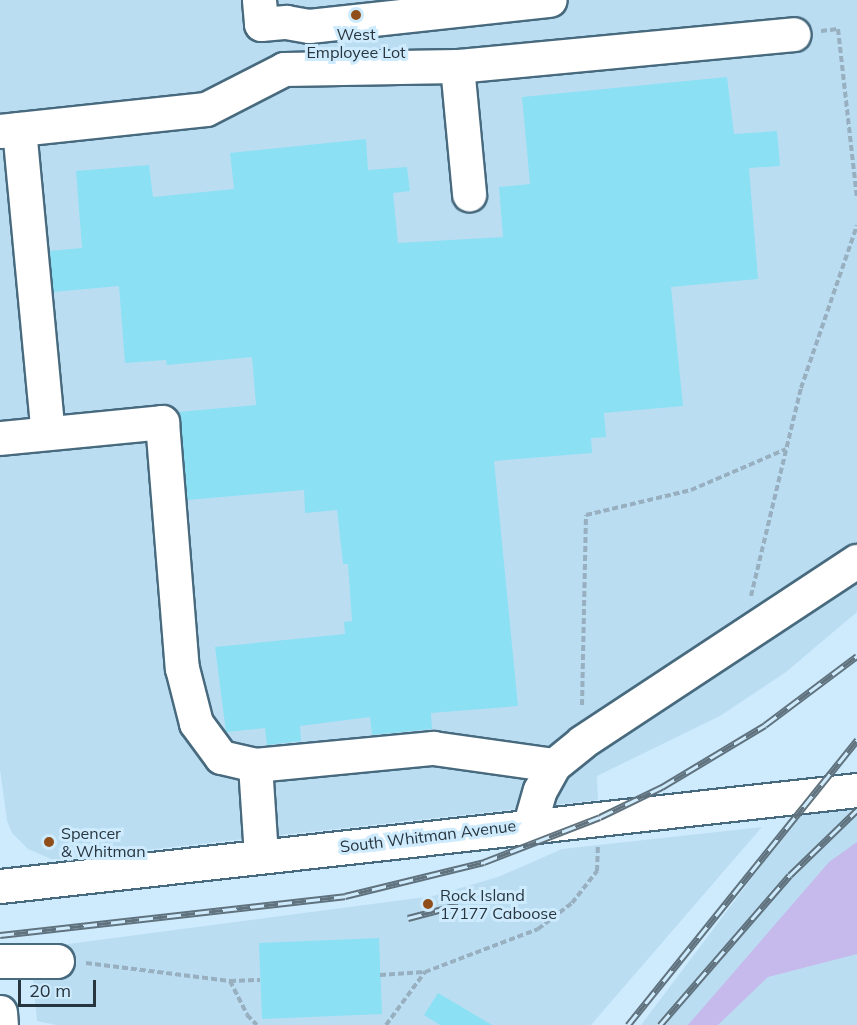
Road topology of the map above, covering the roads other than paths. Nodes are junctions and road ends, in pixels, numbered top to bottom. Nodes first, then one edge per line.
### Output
1 (259, 0) edge
2 (550, 0) edge
3 (793, 34) road end
4 (457, 66) junction
5 (10, 130) edge
6 (470, 194) dead end
7 (48, 433) junction
8 (0, 438) edge
9 (857, 561) edge
10 (255, 765) junction
11 (554, 765) junction
12 (854, 787) edge
13 (530, 824) junction
14 (261, 855) junction
15 (0, 886) edge
16 (0, 961) edge
17 (57, 962) road end
18 (0, 1012) edge
19 (1, 1025) edge

1 - 2 street
3 - 4 street
4 - 5 street
4 - 6 street
5 - 7 street
7 - 8 street
7 - 10 street
9 - 11 street
10 - 11 street
10 - 14 street
11 - 13 street
12 - 13 street, South Whitman Avenue
13 - 14 street, South Whitman Avenue
14 - 15 street, South Whitman Avenue
16 - 17 street
18 - 19 street

